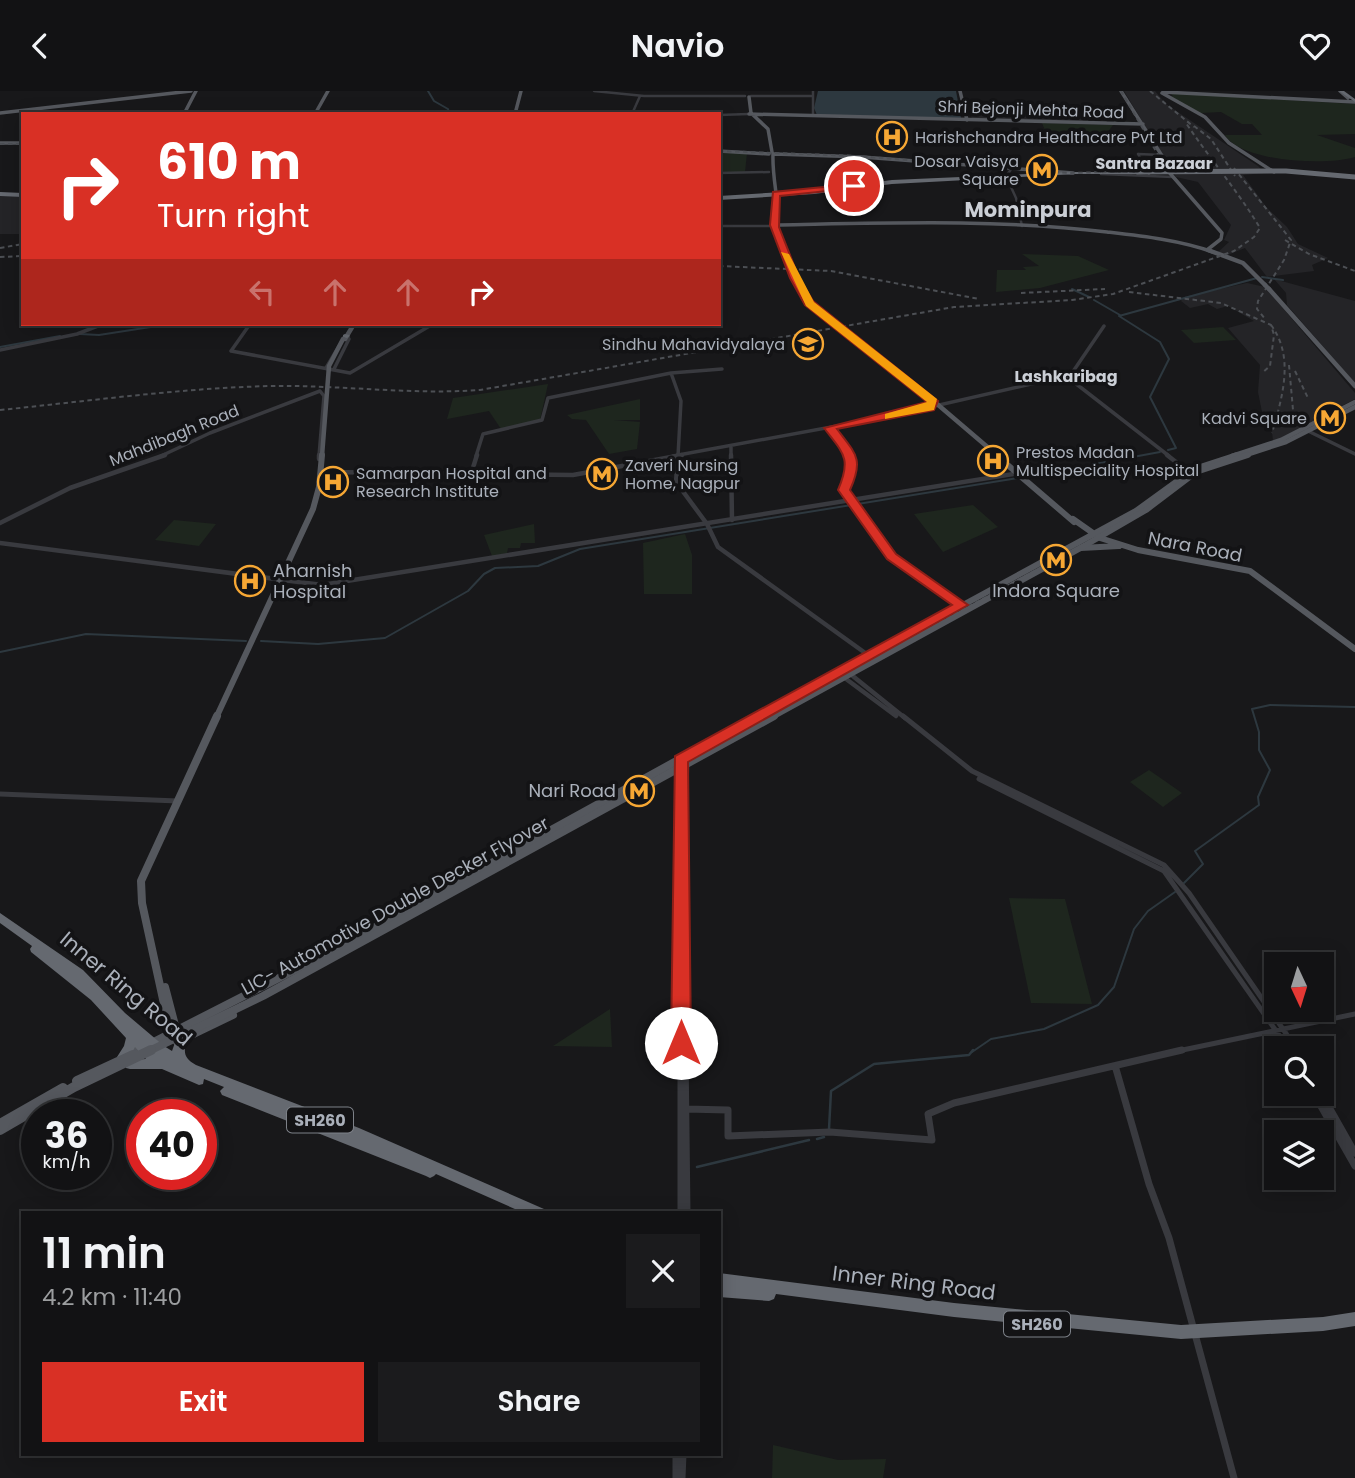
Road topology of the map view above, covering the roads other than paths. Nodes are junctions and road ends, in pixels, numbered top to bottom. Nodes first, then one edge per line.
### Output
1 (183, 91) edge
2 (195, 91) edge
3 (329, 91) edge
4 (521, 91) edge
5 (594, 91) edge
6 (813, 91) edge
7 (960, 91) edge
8 (1161, 92) edge
9 (642, 94) edge
10 (1122, 94) edge
11 (748, 95) edge
12 (811, 96) junction
13 (1349, 97) edge
14 (0, 112) edge
15 (186, 112) edge
16 (317, 112) edge
17 (515, 112) edge
18 (633, 112) edge
19 (750, 113) junction
20 (721, 115) edge
21 (813, 115) junction
22 (967, 120) junction
23 (1141, 124) junction
24 (0, 143) edge
25 (21, 143) edge
26 (721, 151) edge
27 (772, 153) junction
28 (1161, 157) junction
29 (1013, 168) junction
30 (1167, 170) junction
31 (1270, 171) junction
32 (769, 172) junction
33 (1073, 172) junction
34 (1148, 172) junction
35 (1240, 172) junction
36 (721, 173) edge
37 (1103, 173) junction
38 (1006, 176) junction
39 (1173, 177) junction
40 (1355, 177) edge
41 (776, 191) junction
42 (0, 193) edge
43 (21, 194) edge
44 (721, 198) edge
45 (777, 225) junction
46 (721, 226) edge
47 (1022, 226) junction
48 (780, 234) joint
49 (1207, 250) junction
50 (98, 326) edge
51 (249, 326) edge
52 (352, 326) edge
53 (429, 326) edge
54 (1104, 326) dead end
55 (345, 337) junction
56 (0, 350) edge
57 (326, 368) junction
58 (334, 369) junction
59 (722, 369) dead end
60 (671, 373) junction
61 (1066, 376) junction
62 (1355, 386) edge
63 (938, 404) junction
64 (1355, 405) edge
65 (830, 428) junction
66 (1306, 430) junction
67 (1355, 443) edge
68 (1155, 445) joint
69 (731, 446) junction
70 (1345, 449) junction
71 (1355, 454) edge
72 (676, 456) junction
73 (1189, 471) junction
74 (326, 473) dead end
75 (471, 474) junction
76 (1021, 476) junction
77 (319, 488) junction
78 (852, 501) junction
79 (732, 520) junction
80 (0, 523) edge
81 (707, 524) junction
82 (710, 532) joint
83 (1092, 534) junction
84 (0, 543) edge
85 (1120, 546) junction
86 (719, 547) joint
87 (1081, 548) junction
88 (1131, 548) junction
89 (279, 581) junction
90 (965, 607) junction
91 (1355, 649) edge
92 (868, 654) junction
93 (859, 668) junction
94 (843, 673) junction
95 (835, 681) junction
96 (855, 682) junction
97 (684, 762) junction
98 (0, 794) edge
99 (180, 801) junction
100 (0, 917) edge
101 (0, 925) edge
102 (1223, 947) junction
103 (1355, 1014) edge
104 (169, 1019) junction
105 (201, 1020) junction
106 (1281, 1029) junction
107 (137, 1034) junction
108 (1284, 1036) edge
109 (1287, 1036) edge
110 (162, 1043) junction
111 (684, 1057) junction
112 (126, 1060) junction
113 (162, 1064) junction
114 (187, 1067) junction
115 (1116, 1069) junction
116 (1321, 1106) edge
117 (1328, 1106) edge
118 (686, 1109) junction
119 (0, 1123) edge
120 (0, 1131) edge
121 (1355, 1153) edge
122 (1355, 1166) edge
123 (684, 1201) junction
124 (519, 1211) edge
125 (534, 1211) edge
126 (682, 1211) edge
127 (686, 1211) edge
128 (721, 1280) edge
129 (721, 1290) edge
130 (1355, 1319) edge
131 (1355, 1325) edge
132 (1194, 1334) junction
133 (676, 1456) edge
134 (683, 1456) edge
135 (676, 1478) edge
136 (682, 1478) edge
137 (1234, 1478) edge

1 - 14 main road
2 - 14 main road
2 - 15 main road
3 - 16 main road
4 - 17 main road
5 - 9 street
6 - 12 street
7 - 22 main road
8 - 13 main road
8 - 31 main road
8 - 31 main road
9 - 11 street
9 - 18 street
10 - 23 main road
11 - 12 street
11 - 19 main road
12 - 21 street
19 - 20 street
19 - 21 main road, Shri Bejonji Mehta Road
19 - 27 main road
21 - 22 main road, Shri Bejonji Mehta Road
22 - 23 main road, Shri Bejonji Mehta Road
23 - 28 main road
24 - 25 main road
26 - 27 main road
27 - 29 main road
27 - 29 main road
27 - 32 main road
27 - 41 main road
28 - 30 main road
28 - 34 street
29 - 33 main road
29 - 38 street
30 - 34 street
30 - 39 main road
31 - 35 highway, bridge
31 - 40 highway
32 - 36 street
32 - 41 main road
33 - 37 highway
33 - 38 highway
34 - 37 street
34 - 39 street
35 - 37 highway, bridge
35 - 40 highway, bridge
38 - 41 highway
38 - 47 street
39 - 49 main road
41 - 44 highway
41 - 45 main road
42 - 43 highway
45 - 46 street
45 - 47 main road
45 - 48 main road
47 - 49 main road
48 - 63 street
49 - 62 main road
50 - 56 street
51 - 57 street
52 - 55 main road
53 - 58 street
54 - 61 street
55 - 57 street
55 - 58 street
55 - 77 main road, bridge
57 - 58 street
59 - 60 street
60 - 72 street
60 - 75 street
61 - 63 street
61 - 68 street
63 - 65 street
63 - 76 main road
64 - 66 main road
64 - 119 main road, LIC- Automotive Double Decker Flyover, bridge
64 - 120 main road, LIC- Automotive Double Decker Flyover, bridge
65 - 69 street
65 - 78 street
66 - 70 street
66 - 73 main road
67 - 70 street
68 - 73 street
69 - 72 street
69 - 79 street
70 - 71 street
72 - 75 street
72 - 81 street
73 - 83 main road
74 - 75 street
76 - 78 street
76 - 83 main road
77 - 80 street, Mahdibagh Road
77 - 89 main road
78 - 79 street
78 - 90 street
79 - 81 street
81 - 82 street
81 - 89 street
82 - 86 street
83 - 85 main road
83 - 87 main road
83 - 88 main road
83 - 90 main road
84 - 89 street
85 - 87 main road
85 - 88 main road
86 - 92 street
87 - 90 main road
88 - 91 main road, Nara Road
89 - 99 main road
90 - 92 main road
90 - 93 main road
92 - 94 main road
93 - 94 main road
93 - 96 street
94 - 95 main road
94 - 96 street
94 - 97 main road
95 - 96 street
95 - 97 main road
96 - 102 street
96 - 102 street
97 - 105 main road
97 - 110 main road
97 - 111 street
98 - 99 street
99 - 104 main road
100 - 107 highway, Inner Ring Road
101 - 107 highway, Inner Ring Road
102 - 106 street
103 - 106 street
104 - 105 main road
104 - 110 main road
104 - 110 main road
105 - 110 main road
106 - 108 street
106 - 109 street
106 - 115 street
107 - 110 highway
107 - 110 highway, Inner Ring Road
107 - 112 highway
110 - 112 main road
110 - 113 highway, Inner Ring Road
110 - 114 highway, Inner Ring Road / SH260
110 - 114 highway
111 - 118 street
111 - 123 street
112 - 113 highway
112 - 119 main road
112 - 120 main road
113 - 124 highway, Inner Ring Road
114 - 125 highway, Inner Ring Road / SH260
115 - 118 street
115 - 132 street
116 - 122 street
117 - 121 street
118 - 123 street
123 - 126 street
123 - 127 street
128 - 132 highway, Inner Ring Road
129 - 132 highway, Inner Ring Road / SH260
130 - 132 highway, Inner Ring Road
131 - 132 highway, Inner Ring Road / SH260
132 - 137 street
133 - 135 street
134 - 136 street

